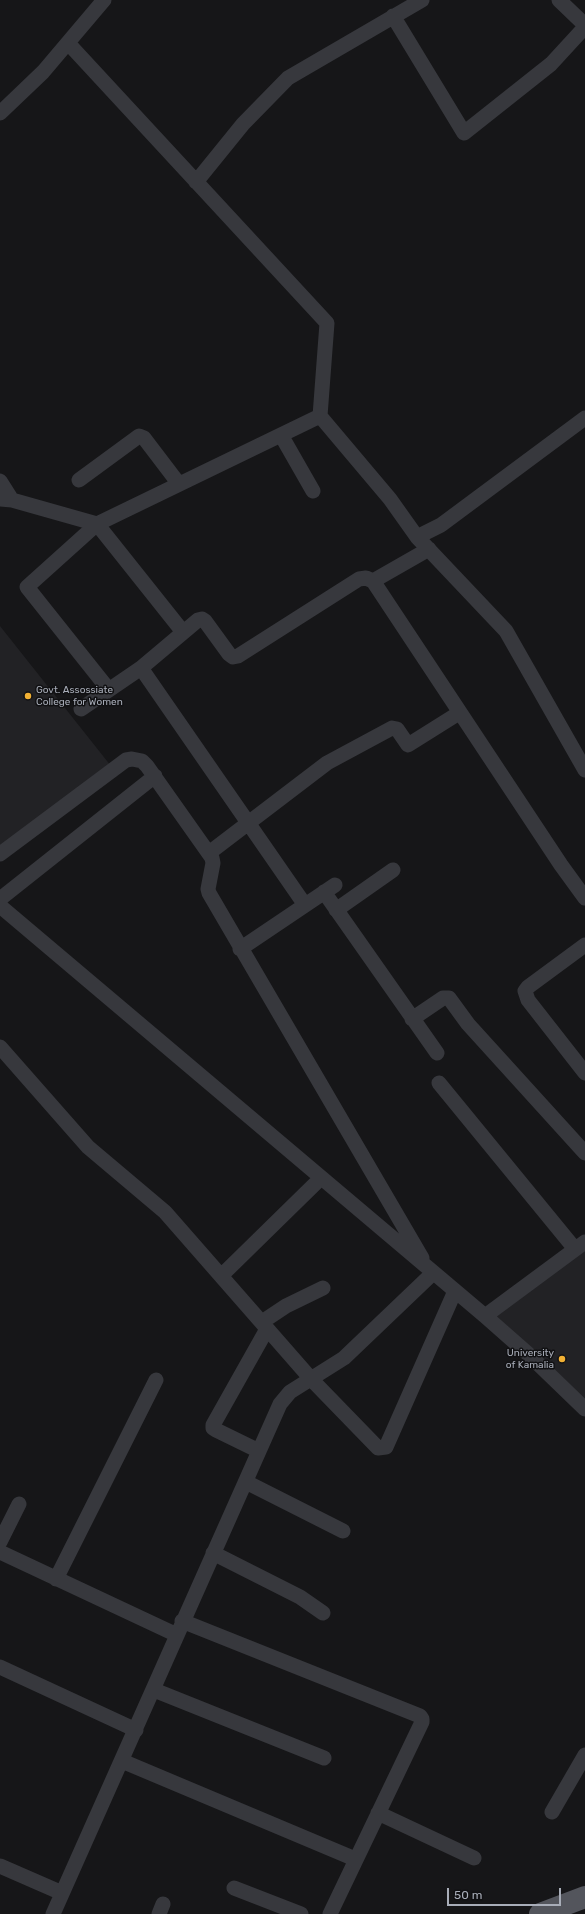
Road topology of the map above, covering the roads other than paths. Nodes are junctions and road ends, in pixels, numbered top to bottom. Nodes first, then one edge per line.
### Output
1 (104, 0) edge
2 (422, 0) edge
3 (559, 0) edge
4 (393, 16) junction
5 (585, 26) edge
6 (68, 43) junction
7 (0, 113) edge
8 (196, 182) junction
9 (320, 416) junction
10 (585, 418) edge
11 (281, 435) junction
12 (79, 480) dead end
13 (0, 481) edge
14 (179, 484) junction
15 (313, 491) dead end
16 (6, 499) edge
17 (97, 524) junction
18 (417, 537) junction
19 (428, 549) junction
20 (373, 581) junction
21 (184, 632) junction
22 (141, 668) junction
23 (109, 690) junction
24 (81, 709) dead end
25 (459, 713) junction
26 (585, 770) edge
27 (155, 776) junction
28 (249, 823) junction
29 (209, 853) junction
30 (0, 854) edge
31 (393, 870) dead end
32 (585, 898) edge
33 (0, 899) edge
34 (305, 905) junction
35 (0, 906) edge
36 (336, 910) junction
37 (585, 945) edge
38 (240, 949) junction
39 (412, 1019) junction
40 (0, 1048) edge
41 (437, 1053) dead end
42 (585, 1073) edge
43 (439, 1083) dead end
44 (585, 1153) edge
45 (321, 1178) junction
46 (580, 1246) edge
47 (431, 1271) junction
48 (221, 1276) junction
49 (323, 1288) dead end
50 (455, 1291) junction
51 (485, 1316) junction
52 (264, 1326) junction
53 (156, 1380) dead end
54 (312, 1380) junction
55 (585, 1409) edge
56 (259, 1451) junction
57 (246, 1482) junction
58 (19, 1504) dead end
59 (343, 1531) dead end
60 (0, 1542) edge
61 (0, 1552) edge
62 (213, 1553) junction
63 (56, 1579) junction
64 (323, 1613) dead end
65 (180, 1628) junction
66 (0, 1666) edge
67 (154, 1690) junction
68 (136, 1730) junction
69 (585, 1755) edge
70 (324, 1758) dead end
71 (122, 1761) junction
72 (552, 1812) dead end
73 (378, 1813) junction
74 (474, 1858) dead end
75 (355, 1859) junction
76 (0, 1866) edge
77 (234, 1888) dead end
78 (62, 1893) junction
79 (585, 1897) edge
80 (52, 1914) edge
81 (301, 1914) edge
82 (330, 1914) edge
83 (540, 1914) edge

1 - 6 street
2 - 4 street
3 - 5 street
4 - 5 street
4 - 8 street
6 - 7 street
6 - 8 street
8 - 9 street
9 - 11 street
9 - 18 street
10 - 18 street
11 - 14 street
11 - 15 street
12 - 14 street
13 - 16 street
14 - 17 street
16 - 17 street
17 - 21 street
17 - 23 street
18 - 19 street
19 - 20 street
19 - 26 street
20 - 21 street
20 - 25 street
21 - 22 street
22 - 23 street
22 - 28 street
23 - 24 street
25 - 28 street
25 - 32 street
27 - 29 street
27 - 30 street
27 - 33 street
28 - 29 street
28 - 34 street
29 - 38 street
31 - 36 street
34 - 36 street
34 - 38 street
35 - 45 street
36 - 39 street
37 - 42 street
38 - 47 street
39 - 41 street
39 - 44 street
40 - 48 street
43 - 46 street
45 - 47 street
45 - 48 street
46 - 51 street
47 - 50 street
47 - 54 street
48 - 52 street
49 - 52 street
50 - 51 street
50 - 54 street
51 - 55 street
52 - 54 street
52 - 56 street
53 - 63 street
54 - 56 street
56 - 57 street
57 - 59 street
57 - 62 street
58 - 60 street
61 - 63 street
62 - 64 street
62 - 65 street
63 - 65 street
65 - 67 street
65 - 73 street
66 - 68 street
67 - 68 street
67 - 70 street
68 - 71 street
69 - 72 street
71 - 75 street
71 - 78 street
73 - 74 street
73 - 75 street
75 - 82 street
76 - 78 street
77 - 81 street
78 - 80 street
79 - 83 main road

